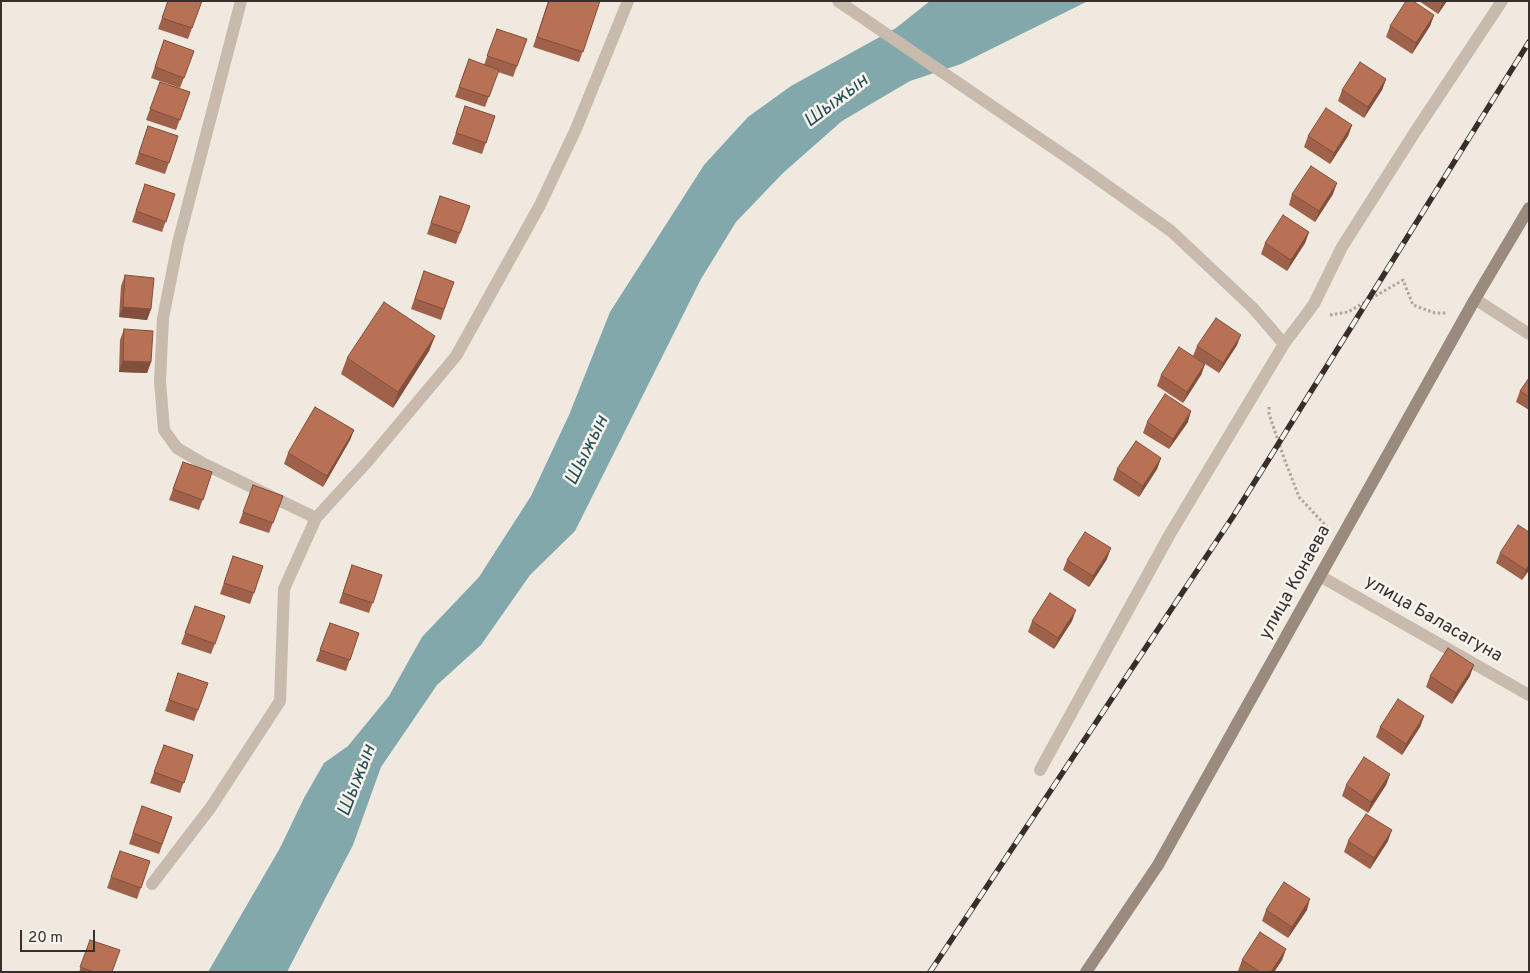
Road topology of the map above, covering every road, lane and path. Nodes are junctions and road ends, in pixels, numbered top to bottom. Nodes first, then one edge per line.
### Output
1 (241, 1) edge
2 (628, 1) edge
3 (838, 1) edge
4 (1502, 1) edge
5 (1529, 208) edge
6 (1475, 299) junction
7 (1307, 314) junction
8 (1467, 314) junction
9 (1529, 334) edge
10 (1284, 344) junction
11 (1266, 374) junction
12 (316, 518) junction
13 (1340, 540) junction
14 (1320, 576) junction
15 (1529, 695) edge
16 (1040, 770) dead end
17 (152, 884) dead end
18 (1086, 972) edge

1 - 12 street
2 - 12 street
3 - 10 street
4 - 7 street
5 - 6 street, улица Конаева
6 - 8 street, улица Конаева
6 - 9 street
7 - 8 path
7 - 10 street
8 - 13 street, улица Конаева
10 - 11 street
11 - 13 path
11 - 16 street
12 - 17 street
13 - 14 street, улица Конаева
14 - 15 street, улица Баласагуна
14 - 18 street, улица Конаева

